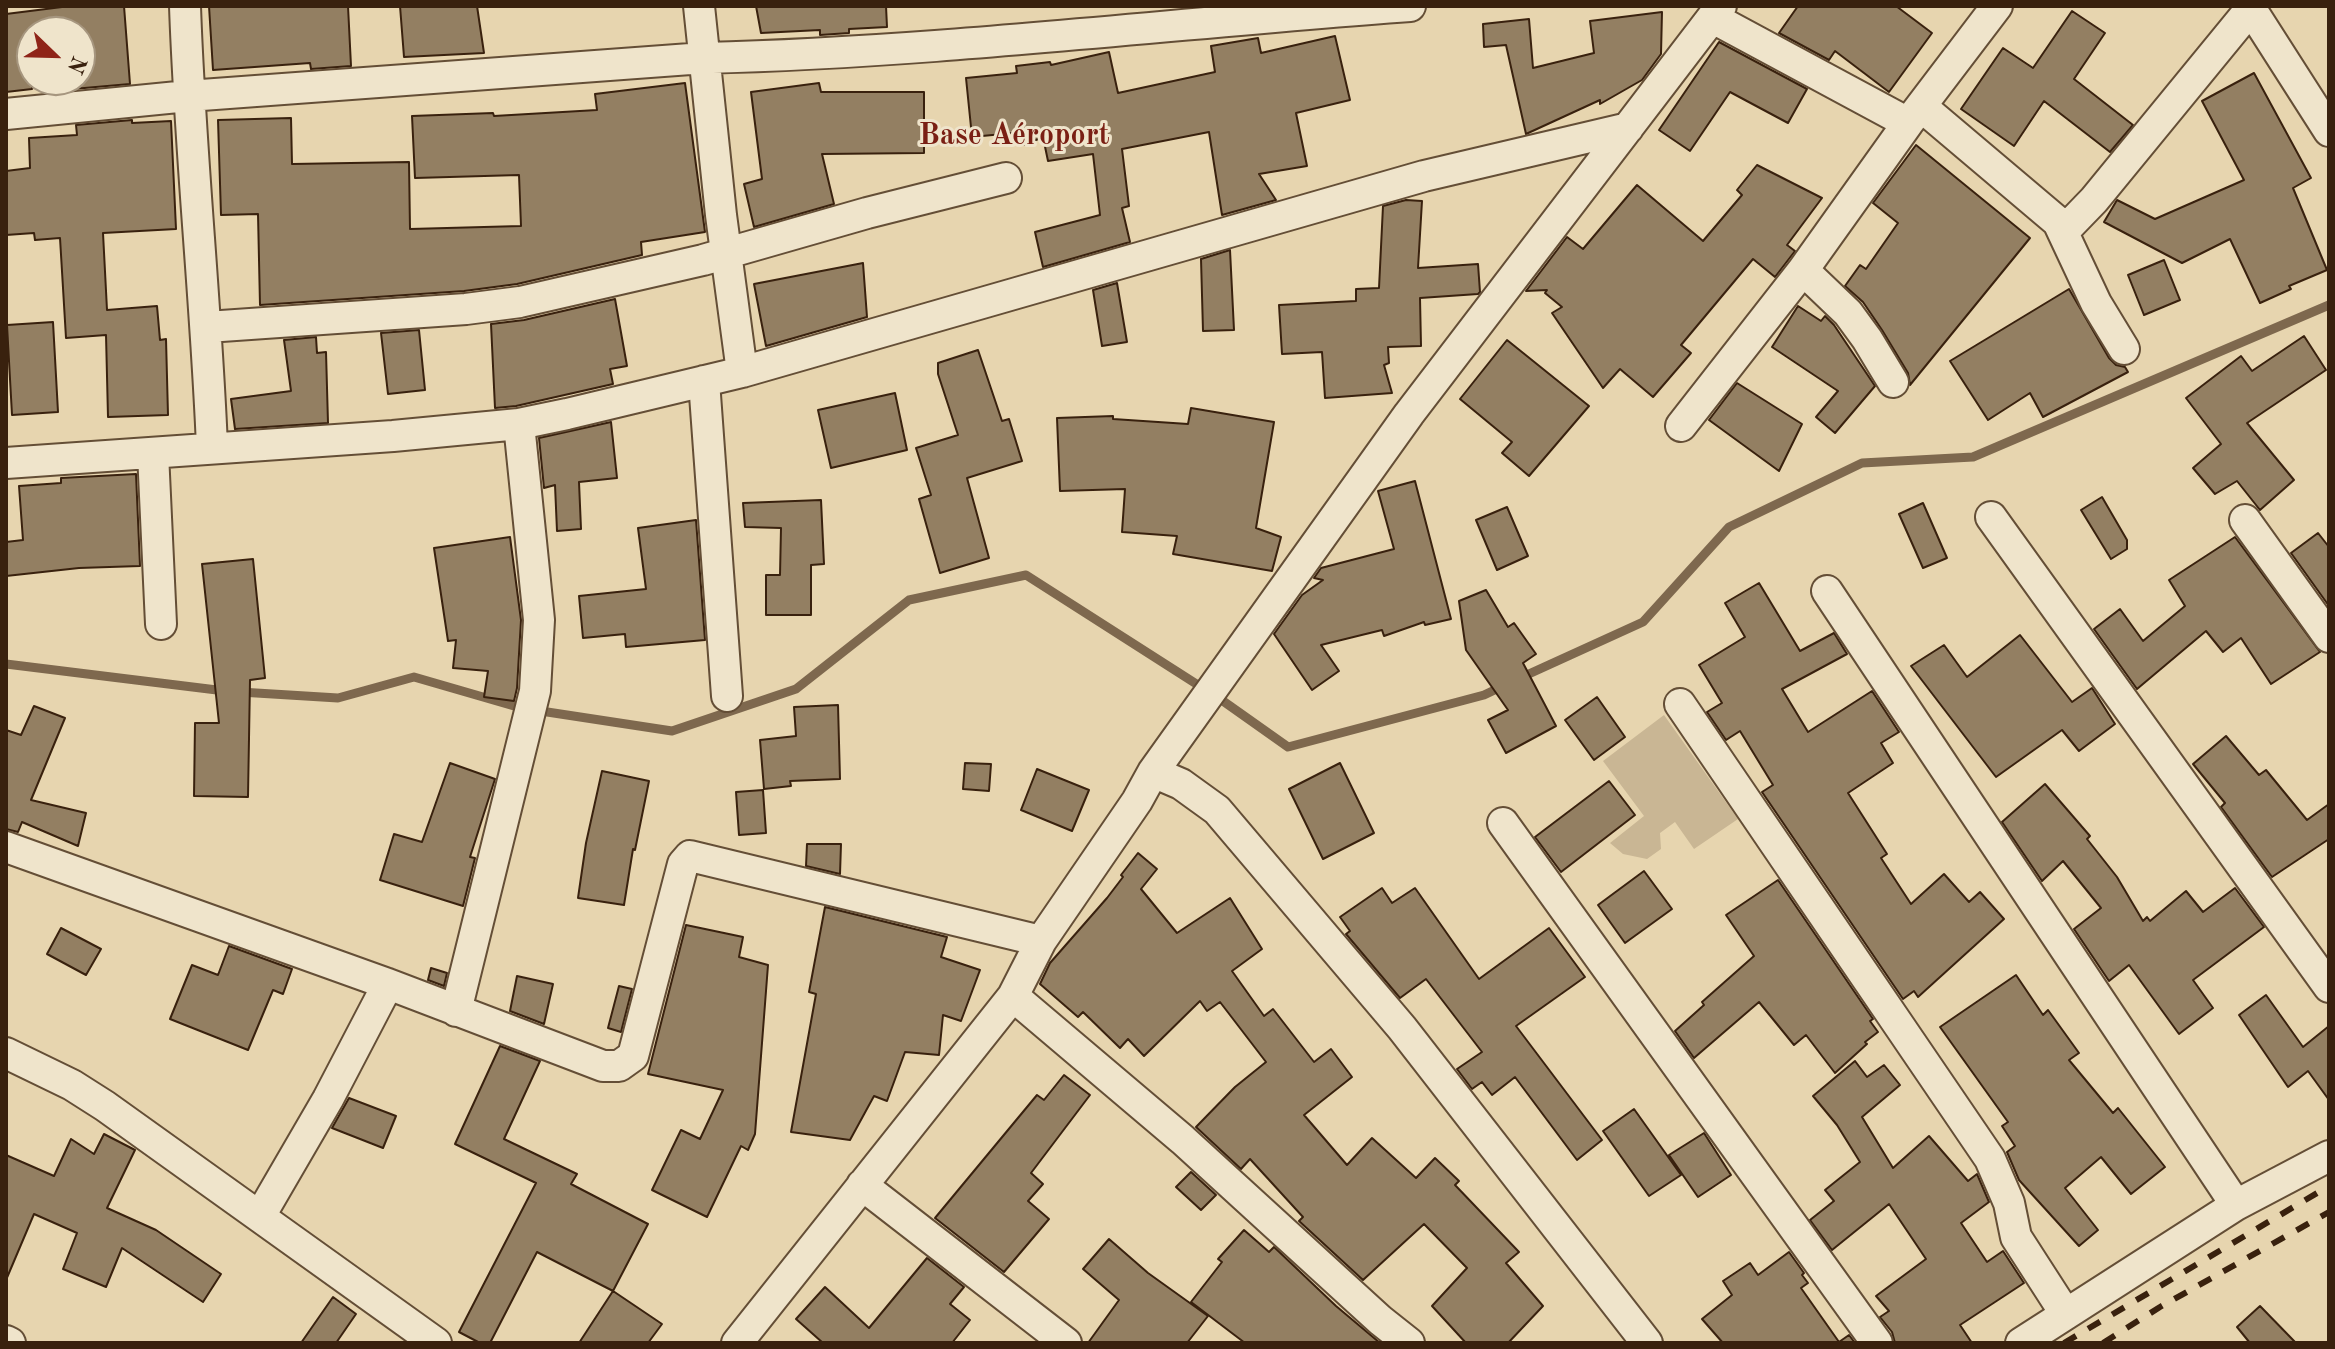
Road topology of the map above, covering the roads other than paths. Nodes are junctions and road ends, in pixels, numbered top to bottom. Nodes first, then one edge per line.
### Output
1 (185, 6) edge
2 (699, 6) edge
3 (1410, 6) edge
4 (1997, 6) edge
5 (2252, 7) edge
6 (1717, 12) edge
7 (704, 58) junction
8 (188, 96) junction
9 (6, 114) edge
10 (1915, 115) junction
11 (1628, 128) junction
12 (2329, 131) edge
13 (1006, 178) dead end
14 (2064, 231) junction
15 (726, 252) junction
16 (1803, 270) junction
17 (207, 327) junction
18 (2124, 349) dead end
19 (742, 372) junction
20 (704, 381) junction
21 (1893, 382) dead end
22 (519, 424) junction
23 (1681, 426) dead end
24 (212, 447) junction
25 (153, 453) junction
26 (6, 463) edge
27 (1991, 517) dead end
28 (2245, 520) dead end
29 (1827, 591) dead end
30 (161, 624) dead end
31 (2329, 637) edge
32 (727, 696) dead end
33 (1680, 704) dead end
34 (1153, 772) junction
35 (1503, 823) dead end
36 (6, 847) edge
37 (1041, 941) junction
38 (388, 984) junction
39 (2329, 987) edge
40 (1013, 996) junction
41 (456, 1011) junction
42 (6, 1053) edge
43 (2329, 1156) edge
44 (862, 1185) junction
45 (2236, 1205) junction
46 (260, 1216) junction
47 (2065, 1313) junction
48 (436, 1343) edge
49 (737, 1343) edge
50 (1066, 1343) edge
51 (1409, 1343) edge
52 (1647, 1343) edge
53 (1877, 1343) edge
54 (2021, 1343) edge

1 - 8 street
2 - 7 street
3 - 7 street
4 - 10 street
5 - 12 street
5 - 14 street
6 - 10 street
6 - 11 street
7 - 8 street
7 - 15 street
8 - 9 street
8 - 17 street
10 - 14 street
10 - 16 street
11 - 19 street
11 - 34 street
13 - 15 street
14 - 18 street
15 - 17 street
15 - 19 street
16 - 21 street
16 - 23 street
17 - 24 street
19 - 20 street
20 - 22 street
20 - 32 street
22 - 24 street
22 - 41 street
24 - 25 street
25 - 26 street
25 - 30 street
27 - 39 street
28 - 31 street
29 - 45 street
33 - 47 street
34 - 37 street
34 - 52 street
35 - 53 street
36 - 38 street
37 - 40 street
37 - 41 street
38 - 41 street
38 - 46 street
40 - 44 street
40 - 51 street
42 - 46 street
43 - 45 street
44 - 49 street
44 - 50 street
45 - 47 street
46 - 48 street
47 - 54 street

